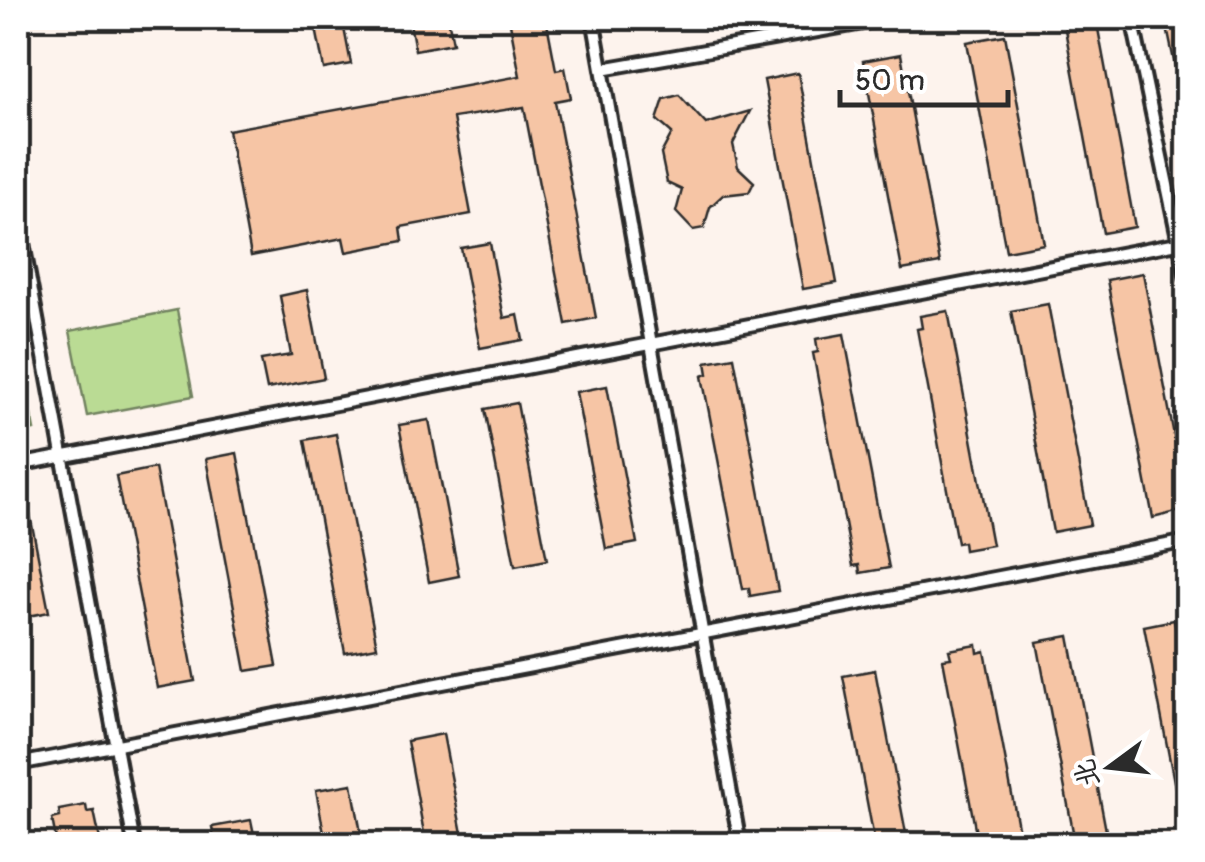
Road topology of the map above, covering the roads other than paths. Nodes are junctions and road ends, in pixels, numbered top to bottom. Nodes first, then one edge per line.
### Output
1 (592, 18) edge
2 (892, 18) edge
3 (1132, 18) edge
4 (602, 68) junction
5 (18, 216) edge
6 (1182, 241) edge
7 (1188, 285) edge
8 (650, 341) junction
9 (62, 456) junction
10 (18, 465) edge
11 (1188, 541) edge
12 (702, 632) junction
13 (116, 744) junction
14 (18, 764) edge
15 (134, 844) edge
16 (740, 844) edge

1 - 4 lane
2 - 4 lane
3 - 6 lane
4 - 8 lane
5 - 9 lane
6 - 7 lane
6 - 8 lane
8 - 9 lane
8 - 12 lane
9 - 10 lane
9 - 13 lane
11 - 12 lane
12 - 13 lane
12 - 16 lane
13 - 14 lane
13 - 15 lane

